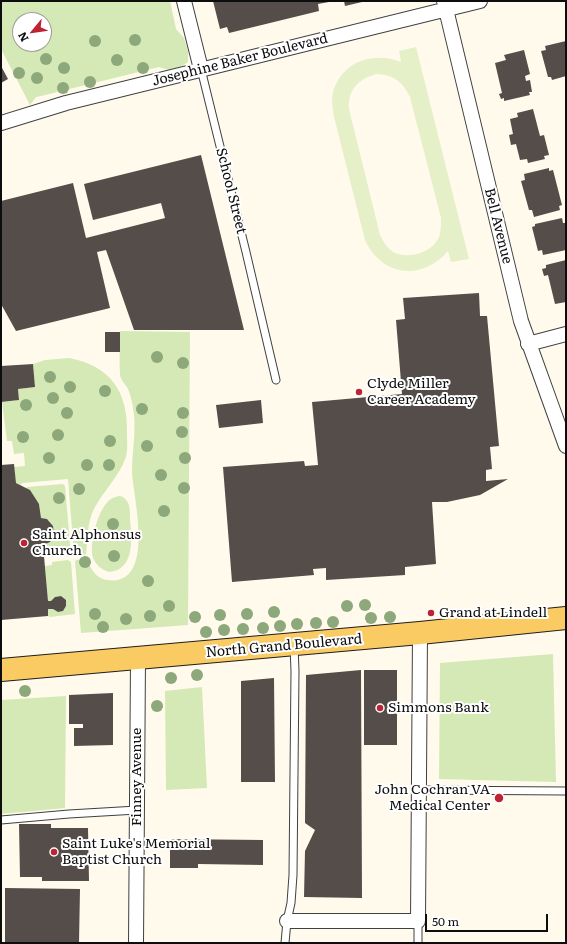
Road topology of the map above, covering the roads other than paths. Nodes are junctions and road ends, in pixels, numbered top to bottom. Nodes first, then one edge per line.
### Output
1 (184, 1) edge
2 (480, 1) edge
3 (445, 5) edge
4 (201, 69) junction
5 (1, 123) edge
6 (566, 334) edge
7 (528, 344) junction
8 (276, 380) dead end
9 (566, 446) edge
10 (566, 618) edge
11 (420, 633) junction
12 (294, 645) junction
13 (138, 659) junction
14 (1, 670) edge
15 (419, 790) junction
16 (566, 791) edge
17 (137, 810) junction
18 (1, 820) edge
19 (287, 921) junction
20 (418, 921) junction
21 (136, 943) edge
22 (285, 943) edge
23 (418, 943) edge

1 - 4 street, School Street
2 - 3 street, Josephine Baker Boulevard
3 - 4 street, Josephine Baker Boulevard
3 - 7 street, Bell Avenue
4 - 5 street, Josephine Baker Boulevard
4 - 8 lane, School Street
6 - 7 street
7 - 9 street, Bell Avenue
10 - 11 main road, North Grand Boulevard
11 - 12 main road, North Grand Boulevard
11 - 15 street
12 - 13 main road, North Grand Boulevard
12 - 19 lane
13 - 14 main road, North Grand Boulevard
13 - 17 street, Finney Avenue
15 - 16 lane
15 - 20 street
17 - 18 lane
17 - 21 street, Finney Avenue
19 - 20 street
19 - 22 lane
20 - 23 lane

